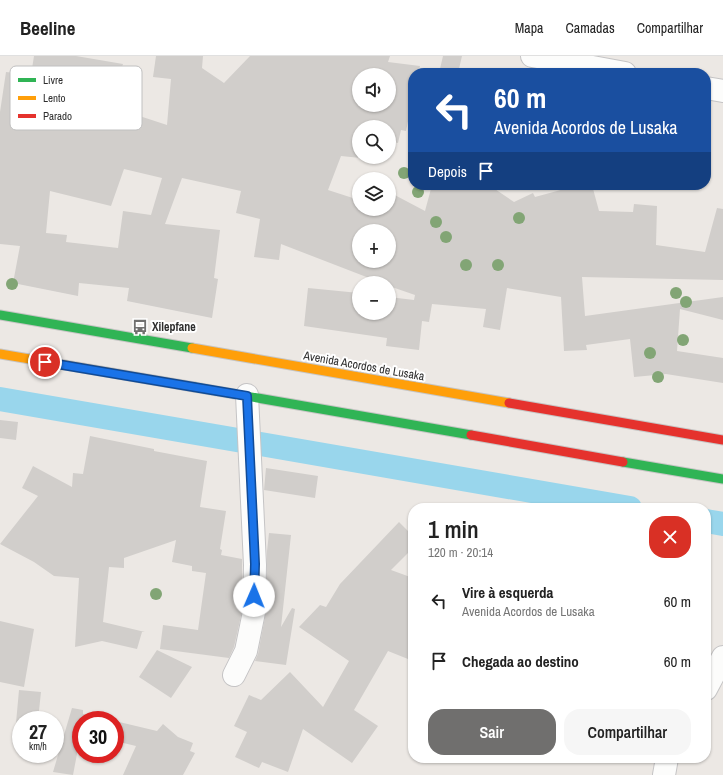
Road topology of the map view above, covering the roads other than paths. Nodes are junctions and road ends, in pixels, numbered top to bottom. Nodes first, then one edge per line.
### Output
1 (532, 56) edge
2 (598, 68) edge
3 (711, 89) edge
4 (723, 91) edge
5 (0, 315) edge
6 (0, 354) edge
7 (247, 396) junction
8 (723, 440) edge
9 (723, 479) edge
10 (723, 657) edge
11 (234, 675) dead end
12 (711, 680) edge
13 (666, 763) edge
14 (664, 775) edge

1 - 2 street
3 - 4 street
5 - 8 main road, Avenida Acordos de Lusaka
6 - 7 main road
7 - 9 main road
7 - 11 street
10 - 12 street
13 - 14 street

